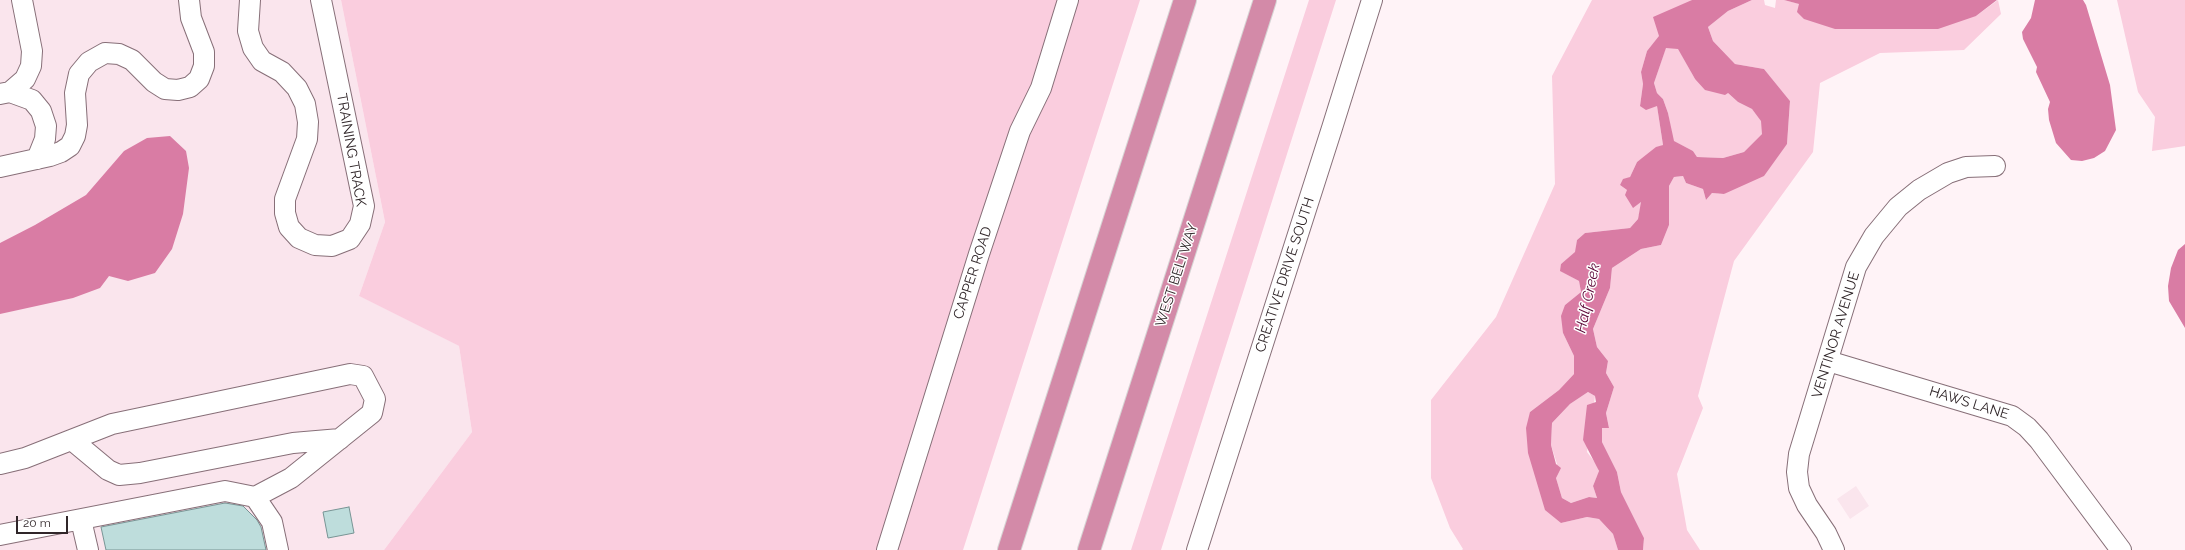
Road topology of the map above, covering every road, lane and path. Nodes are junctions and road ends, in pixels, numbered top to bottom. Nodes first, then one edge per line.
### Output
1 (22, 0) edge
2 (189, 0) edge
3 (250, 0) edge
4 (321, 0) edge
5 (1068, 0) edge
6 (1185, 0) edge
7 (1265, 0) edge
8 (1372, 0) edge
9 (5, 93) edge
10 (37, 159) junction
11 (1995, 166) dead end
12 (0, 167) edge
13 (1828, 361) junction
14 (340, 439) junction
15 (72, 440) junction
16 (0, 464) edge
17 (255, 497) junction
18 (82, 520) junction
19 (0, 535) edge
20 (88, 550) edge
21 (278, 550) edge
22 (887, 550) edge
23 (1009, 550) edge
24 (1089, 550) edge
25 (1197, 550) edge
26 (1834, 550) edge
27 (2121, 550) edge

1 - 9 street
2 - 10 street
3 - 4 street, TRAINING TRACK
5 - 22 street, CAPPER ROAD
6 - 23 highway
7 - 24 highway, WEST BELTWAY
8 - 25 street, CREATIVE DRIVE SOUTH
9 - 10 street
10 - 12 street
11 - 13 street, VENTINOR AVENUE
13 - 26 street, VENTINOR AVENUE
13 - 27 street, HAWS LANE
14 - 15 street
14 - 15 street
14 - 17 street
15 - 16 street
17 - 18 street
17 - 21 street
18 - 19 street
18 - 20 street

